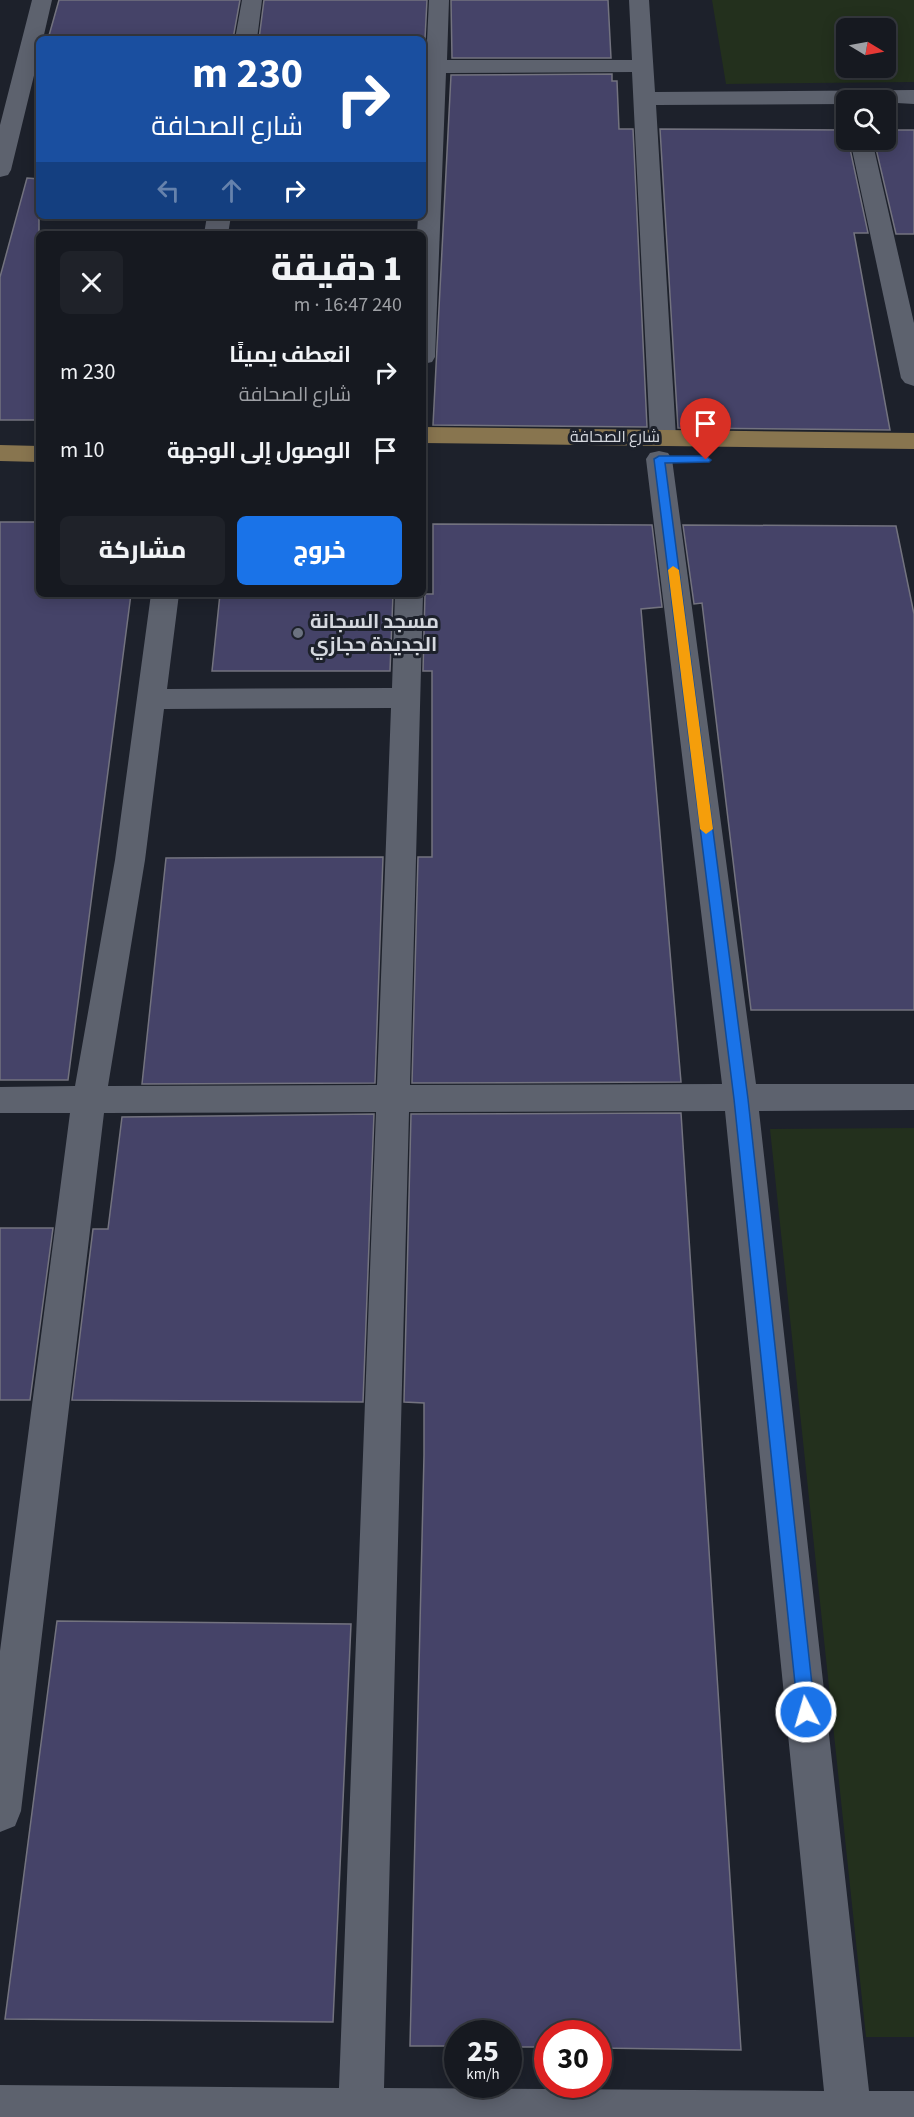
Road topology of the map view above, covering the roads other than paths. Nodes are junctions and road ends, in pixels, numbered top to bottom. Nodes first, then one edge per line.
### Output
1 (42, 0) edge
2 (252, 0) edge
3 (439, 0) edge
4 (639, 0) edge
5 (36, 36) edge
6 (246, 36) edge
7 (36, 39) edge
8 (32, 65) edge
9 (641, 66) junction
10 (430, 67) edge
11 (10, 88) edge
12 (914, 97) edge
13 (896, 98) edge
14 (644, 99) junction
15 (836, 99) edge
16 (863, 150) edge
17 (0, 170) edge
18 (427, 199) edge
19 (426, 238) edge
20 (889, 265) junction
21 (914, 265) edge
22 (914, 378) edge
23 (0, 433) edge
24 (36, 433) edge
25 (426, 435) edge
26 (914, 441) edge
27 (661, 448) junction
28 (0, 453) edge
29 (36, 454) edge
30 (426, 458) edge
31 (914, 461) edge
32 (165, 597) edge
33 (409, 597) edge
34 (404, 698) junction
35 (151, 699) junction
36 (395, 1097) junction
37 (914, 1097) edge
38 (89, 1099) junction
39 (741, 1099) junction
40 (0, 1100) edge
41 (0, 1811) edge
42 (0, 2108) edge
43 (849, 2113) junction
44 (361, 2114) edge
45 (914, 2114) edge
46 (793, 2115) edge

1 - 5 street
2 - 6 street
3 - 10 street
4 - 9 street
7 - 8 street
8 - 11 street
9 - 10 street
9 - 14 street
10 - 18 street
11 - 17 street
12 - 13 street
14 - 15 street
14 - 27 street
16 - 20 street
18 - 19 street
20 - 21 street
20 - 22 street
23 - 24 main road
25 - 27 main road, شارع الصحافة
26 - 27 main road, شارع الصحافة
27 - 30 main road, شارع الصحافة
27 - 31 main road, شارع الصحافة
27 - 39 street
28 - 29 main road
32 - 35 street
33 - 34 street
34 - 35 street
34 - 36 street
35 - 38 street
36 - 38 street
36 - 39 street
36 - 44 street
37 - 39 street
38 - 40 street
38 - 41 street
39 - 43 street
42 - 44 street
43 - 45 street
43 - 46 street
44 - 46 street

